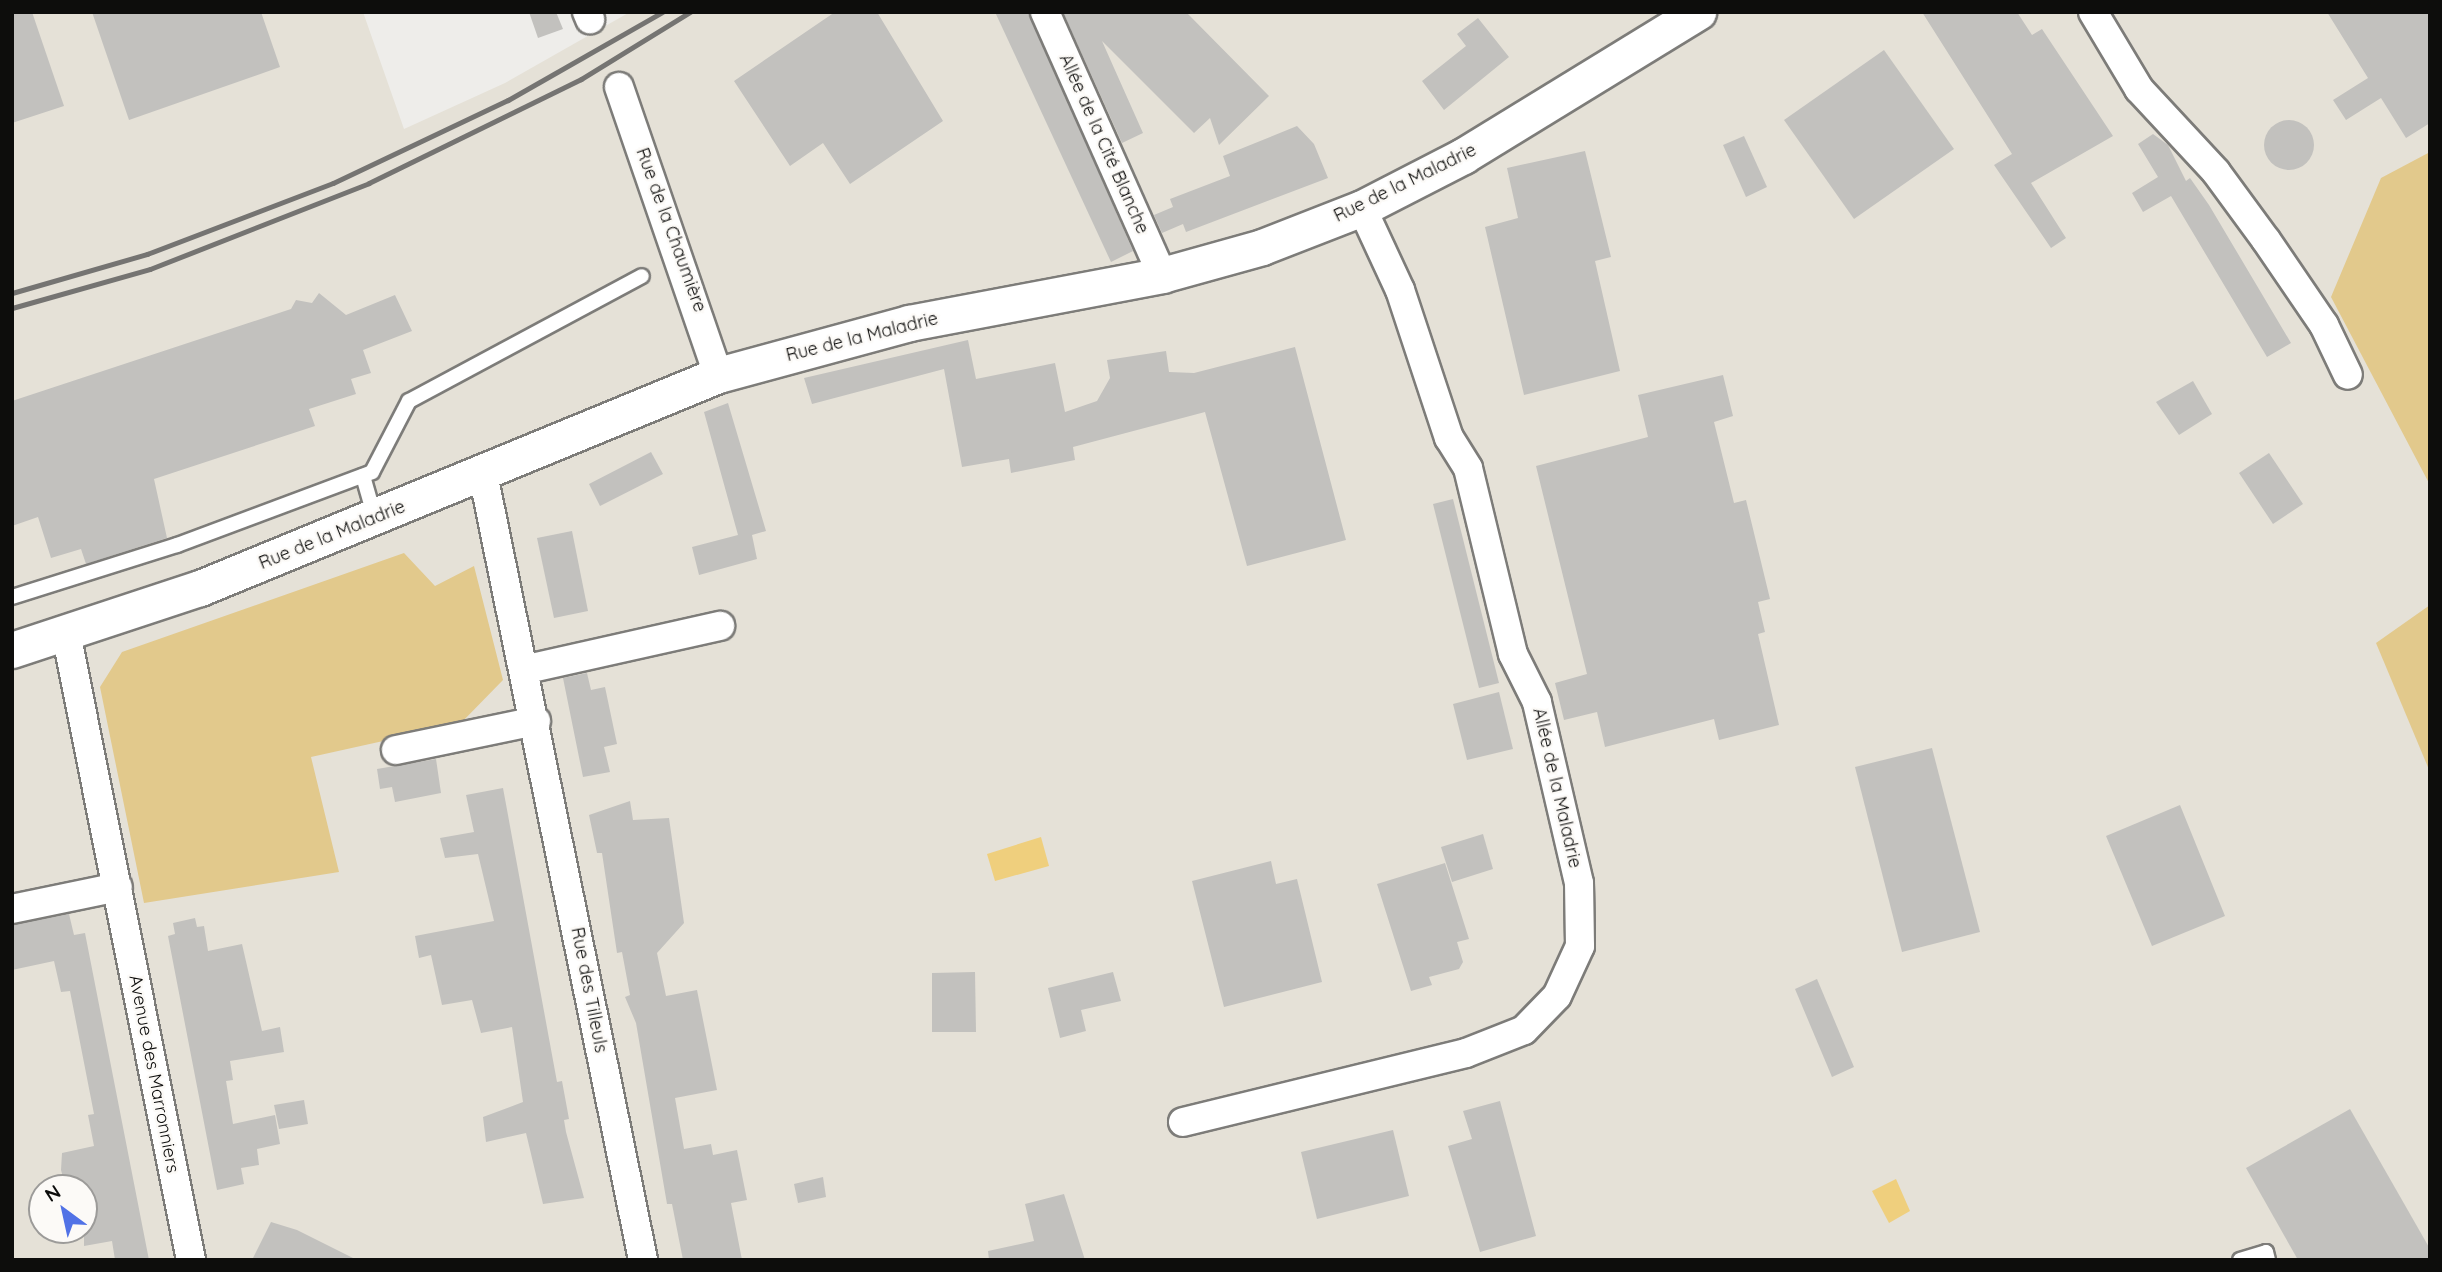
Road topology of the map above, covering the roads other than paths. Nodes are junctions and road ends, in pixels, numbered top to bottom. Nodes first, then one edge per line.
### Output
1 (1045, 12) edge
2 (1698, 12) edge
3 (2093, 12) edge
4 (619, 87) dead end
5 (1362, 208) junction
6 (1162, 275) junction
7 (642, 276) dead end
8 (2348, 375) dead end
9 (718, 376) junction
10 (483, 474) junction
11 (363, 476) junction
12 (375, 517) junction
13 (12, 597) edge
14 (720, 626) dead end
15 (66, 633) junction
16 (12, 650) edge
17 (527, 669) junction
18 (536, 721) junction
19 (396, 750) dead end
20 (118, 887) junction
21 (12, 909) edge
22 (1183, 1122) dead end
23 (191, 1260) edge
24 (643, 1260) edge
25 (2239, 1260) edge
26 (2268, 1260) edge

1 - 6 street, Allée de la Cité Blanche
2 - 5 street, Rue de la Maladrie
3 - 8 street
4 - 9 street, Rue de la Chaumière
5 - 6 street, Rue de la Maladrie
5 - 22 street, Allée de la Maladrie
6 - 9 street, Rue de la Maladrie
7 - 11 lane
9 - 10 street, Rue de la Maladrie
10 - 12 street, Rue de la Maladrie
10 - 17 street, Rue des Tilleuls
11 - 12 lane
11 - 13 lane
12 - 15 street, Rue de la Maladrie
14 - 17 street
15 - 16 street, Rue de la Maladrie
15 - 20 street, Avenue des Marronniers
17 - 18 street, Rue des Tilleuls
18 - 19 street
18 - 24 street, Rue des Tilleuls
20 - 21 street
20 - 23 street, Avenue des Marronniers
25 - 26 lane

